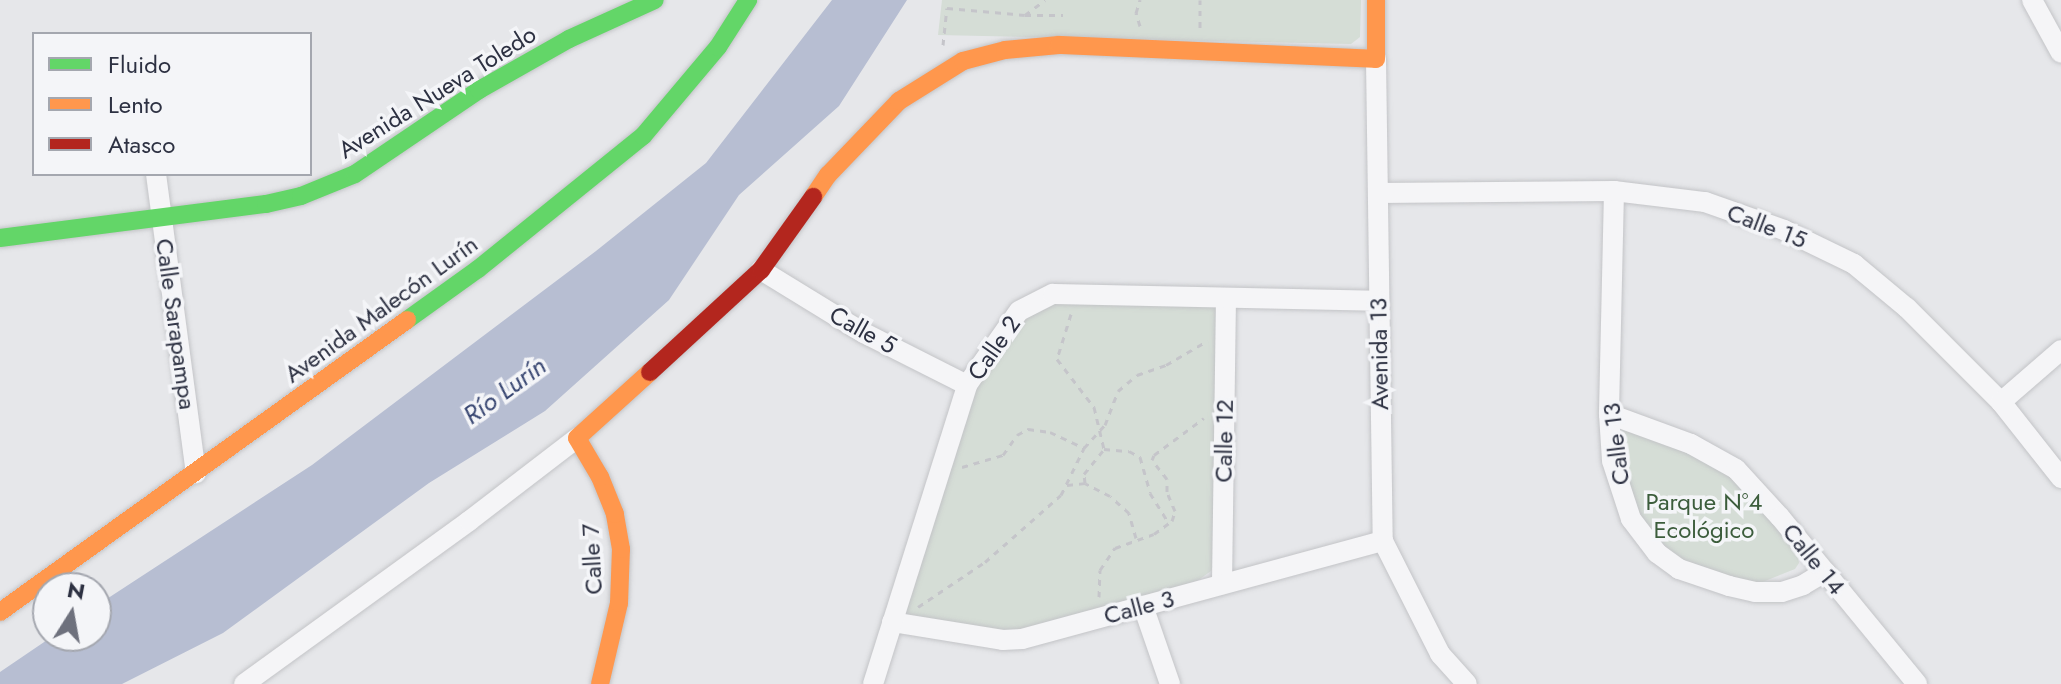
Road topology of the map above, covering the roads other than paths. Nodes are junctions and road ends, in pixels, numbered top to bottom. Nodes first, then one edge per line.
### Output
1 (655, 0) edge
2 (748, 0) edge
3 (1376, 0) edge
4 (2032, 0) edge
5 (2061, 53) edge
6 (1376, 59) junction
7 (156, 176) edge
8 (1614, 191) junction
9 (1378, 193) junction
10 (162, 218) junction
11 (0, 238) edge
12 (761, 270) junction
13 (1226, 298) junction
14 (1378, 301) junction
15 (2061, 350) edge
16 (967, 385) junction
17 (2001, 402) junction
18 (1609, 414) junction
19 (577, 438) junction
20 (196, 473) junction
21 (2061, 478) edge
22 (1383, 541) junction
23 (1825, 572) junction
24 (1222, 584) junction
25 (1143, 606) junction
26 (0, 612) edge
27 (892, 622) junction
28 (244, 684) edge
29 (600, 684) edge
30 (873, 684) edge
31 (1170, 684) edge
32 (1467, 684) edge
33 (1917, 684) edge

1 - 10 street, Avenida Nueva Toledo
2 - 20 street, Avenida Malecón Lurín
3 - 6 street, Avenida 13
4 - 5 street
6 - 9 street, Avenida 13
6 - 12 street
7 - 10 street, Calle Sarapampa
8 - 9 street, Calle 15
8 - 17 street, Calle 15
8 - 18 street, Calle 13
9 - 14 street, Avenida 13
10 - 11 street, Avenida Nueva Toledo
10 - 20 street, Calle Sarapampa
12 - 16 street, Calle 5
12 - 19 street
13 - 14 street, Calle 2
13 - 16 street, Calle 2
13 - 24 street, Calle 12
14 - 22 street, Avenida 13
15 - 17 street
16 - 27 street, Calle 2
17 - 21 street, Calle 15
18 - 23 street, Calle 14
18 - 23 street, Calle 13
19 - 28 street
19 - 29 street, Calle 7
20 - 26 street, Avenida Malecón Lurín
22 - 24 street, Calle 3
22 - 32 street, Avenida 13
23 - 33 street, Calle 14
24 - 25 street, Calle 3
25 - 27 street, Calle 3
25 - 31 street
27 - 30 street, Calle 2

